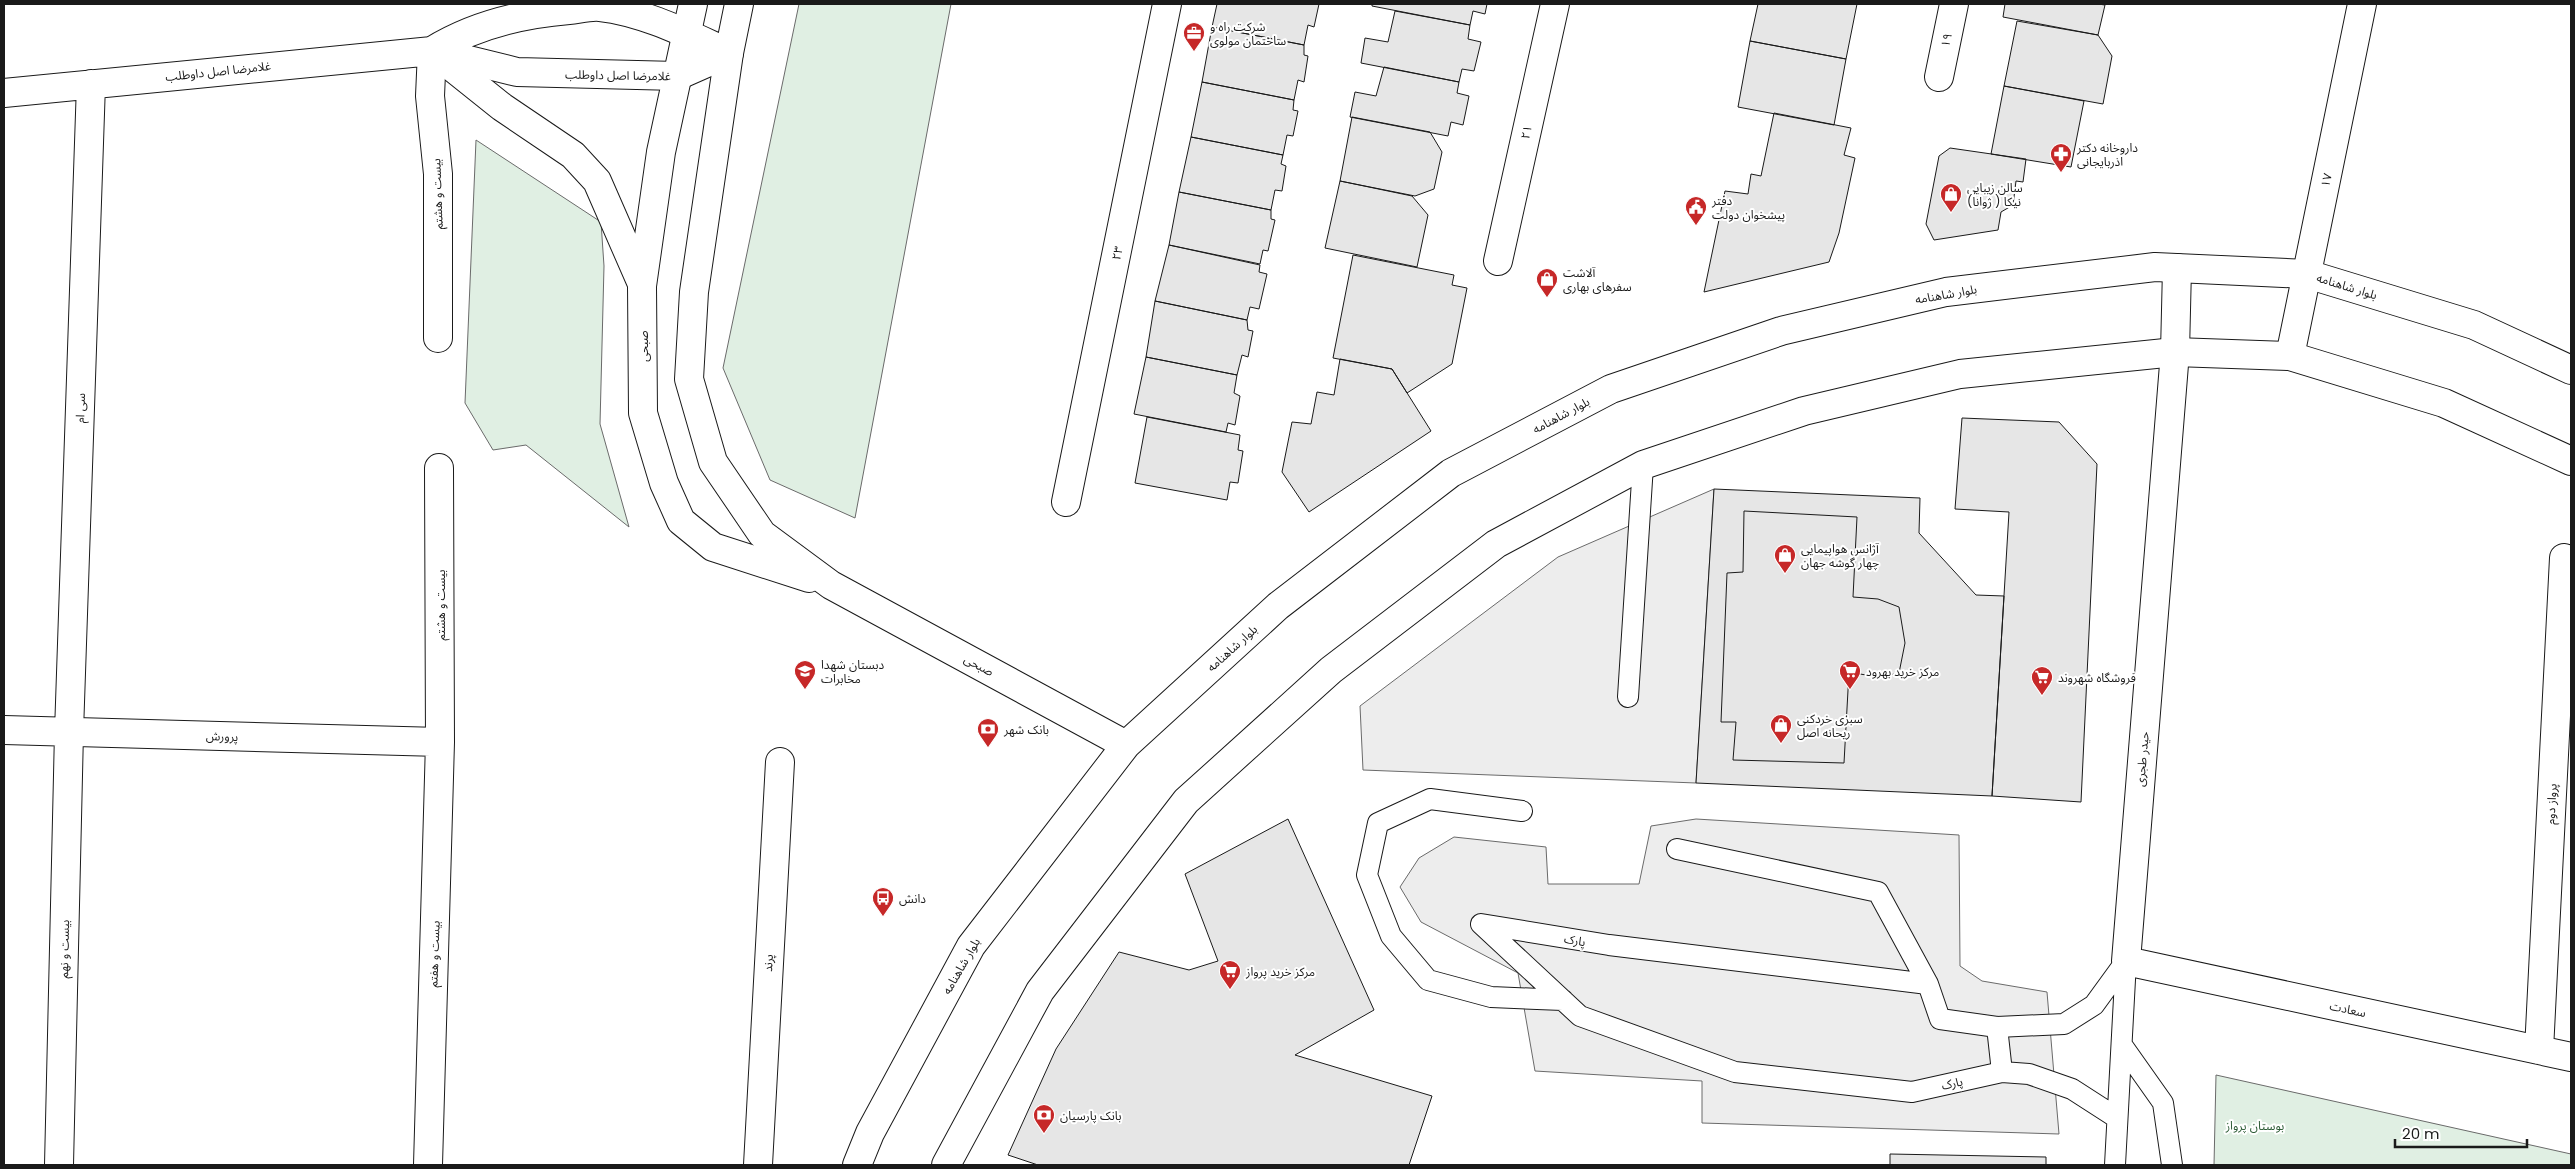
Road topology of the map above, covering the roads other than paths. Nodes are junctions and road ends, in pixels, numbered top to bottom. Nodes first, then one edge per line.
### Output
1 (693, 4) edge
2 (739, 4) edge
3 (1167, 4) edge
4 (1555, 4) edge
5 (1954, 4) edge
6 (2362, 4) edge
7 (687, 34) junction
8 (432, 51) junction
9 (729, 53) junction
10 (677, 76) junction
11 (1939, 77) dead end
12 (91, 84) junction
13 (4, 93) edge
14 (1498, 261) dead end
15 (2177, 268) junction
16 (2306, 274) junction
17 (642, 286) junction
18 (438, 338) dead end
19 (2175, 352) junction
20 (2290, 356) junction
21 (2571, 370) edge
22 (2571, 461) edge
23 (1643, 465) junction
24 (439, 468) dead end
25 (1066, 502) dead end
26 (2564, 558) dead end
27 (832, 585) junction
28 (1628, 697) dead end
29 (4, 730) edge
30 (69, 732) junction
31 (440, 742) junction
32 (1126, 745) junction
33 (780, 762) dead end
34 (1522, 811) dead end
35 (1677, 850) dead end
36 (2126, 961) junction
37 (1928, 984) junction
38 (1563, 1000) junction
39 (1998, 1027) junction
40 (2122, 1044) junction
41 (2539, 1050) junction
42 (2571, 1057) edge
43 (2002, 1072) junction
44 (2117, 1118) junction
45 (58, 1165) edge
46 (428, 1165) edge
47 (758, 1165) edge
48 (857, 1165) edge
49 (946, 1165) edge
50 (2115, 1165) edge
51 (2172, 1165) edge

1 - 7 street, صبحی
2 - 9 street, صبحی
3 - 25 street, ۲۳
4 - 14 street, ۲۱
5 - 11 street, ۱۹
6 - 16 street, ۱۷
7 - 8 street, غلامرضا اصل داوطلب
7 - 9 street, غلامرضا اصل داوطلب
7 - 10 street, صبحی
8 - 10 street, غلامرضا اصل داوطلب
8 - 12 street, غلامرضا اصل داوطلب
8 - 17 street
8 - 18 street, بیست و هشتم
9 - 10 street, غلامرضا اصل داوطلب
9 - 27 street, صبحی
10 - 17 street, صبحی
12 - 13 street, غلامرضا اصل داوطلب
12 - 30 street, سی ام
15 - 16 street, بلوار شاهنامه
15 - 19 street, حیدر طجری
15 - 32 street, بلوار شاهنامه
16 - 20 street, ۱۷
16 - 21 street, بلوار شاهنامه
17 - 27 street, صبحی
19 - 20 street
19 - 23 street
19 - 36 street, حیدر طجری
20 - 22 street
23 - 28 lane
23 - 49 street
24 - 31 street, بیست و هشتم
26 - 41 street, پرواز دوم
27 - 32 street, صبحی
29 - 30 street, پرورش
30 - 31 street, پرورش
30 - 45 street, بیست و نهم
31 - 46 street, بیست و هفتم
32 - 48 street, بلوار شاهنامه
33 - 47 street, پرند
34 - 38 lane
35 - 37 lane
36 - 39 lane
36 - 40 lane, حیدر طجری
36 - 41 street, سعادت
37 - 38 lane, پارک
37 - 39 lane
38 - 43 lane, پارک
39 - 43 lane
40 - 44 lane, حیدر طجری
40 - 51 lane
41 - 42 street, سعادت
43 - 44 lane, پارک
44 - 50 lane, حیدر طجری

